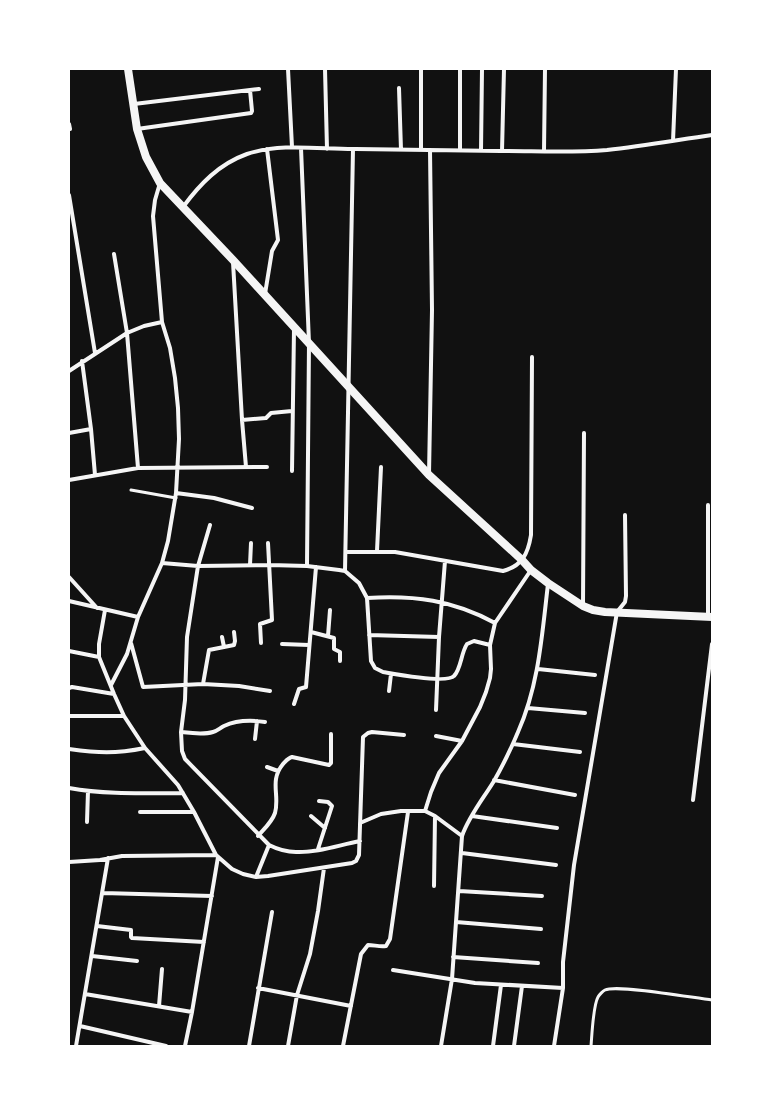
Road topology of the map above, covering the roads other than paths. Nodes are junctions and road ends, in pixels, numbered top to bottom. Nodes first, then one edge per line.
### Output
1 (128, 69) edge
2 (288, 69) edge
3 (325, 69) edge
4 (421, 69) edge
5 (460, 69) edge
6 (482, 69) edge
7 (504, 69) edge
8 (545, 69) edge
9 (676, 69) edge
10 (259, 88) dead end
11 (399, 88) dead end
12 (250, 90) junction
13 (133, 104) junction
14 (137, 129) junction
15 (712, 135) edge
16 (673, 141) junction
17 (292, 147) junction
18 (301, 148) junction
19 (267, 149) junction
20 (327, 149) junction
21 (353, 149) junction
22 (401, 150) junction
23 (422, 150) junction
24 (430, 150) junction
25 (460, 150) junction
26 (481, 151) junction
27 (502, 151) junction
28 (544, 151) junction
29 (160, 183) junction
30 (69, 195) edge
31 (183, 207) junction
32 (114, 254) dead end
33 (233, 260) junction
34 (265, 295) junction
35 (162, 322) junction
36 (294, 326) junction
37 (127, 333) junction
38 (309, 343) junction
39 (95, 353) junction
40 (532, 357) dead end
41 (82, 362) junction
42 (69, 371) edge
43 (348, 387) junction
44 (292, 411) junction
45 (242, 420) junction
46 (91, 429) junction
47 (584, 432) dead end
48 (69, 433) edge
49 (246, 466) junction
50 (268, 466) dead end
51 (178, 467) junction
52 (381, 467) dead end
53 (138, 468) junction
54 (292, 471) dead end
55 (95, 475) junction
56 (429, 475) junction
57 (69, 480) edge
58 (131, 490) dead end
59 (176, 496) junction
60 (708, 505) dead end
61 (252, 508) dead end
62 (625, 515) dead end
63 (210, 525) dead end
64 (251, 543) dead end
65 (268, 543) dead end
66 (377, 551) junction
67 (346, 552) junction
68 (522, 560) junction
69 (445, 561) junction
70 (162, 563) junction
71 (250, 565) junction
72 (270, 565) junction
73 (198, 566) junction
74 (307, 566) junction
75 (316, 567) junction
76 (531, 570) junction
77 (345, 571) junction
78 (69, 577) edge
79 (548, 583) junction
80 (367, 598) junction
81 (69, 602) edge
82 (442, 602) junction
83 (582, 606) junction
84 (97, 608) junction
85 (105, 610) junction
86 (330, 610) dead end
87 (617, 612) junction
88 (138, 617) junction
89 (710, 617) edge
90 (495, 623) junction
91 (234, 632) dead end
92 (311, 632) junction
93 (369, 635) junction
94 (328, 636) junction
95 (439, 637) junction
96 (222, 638) dead end
97 (131, 643) junction
98 (261, 643) dead end
99 (282, 644) dead end
100 (712, 644) edge
101 (490, 645) junction
102 (310, 646) junction
103 (224, 647) junction
104 (69, 651) edge
105 (99, 656) junction
106 (340, 661) dead end
107 (538, 669) junction
108 (391, 674) junction
109 (595, 675) dead end
110 (437, 680) junction
111 (186, 684) junction
112 (203, 684) junction
113 (111, 685) junction
114 (69, 688) edge
115 (270, 691) dead end
116 (389, 691) dead end
117 (114, 694) junction
118 (294, 704) dead end
119 (528, 708) junction
120 (436, 710) dead end
121 (584, 713) dead end
122 (69, 716) edge
123 (124, 716) junction
124 (257, 721) junction
125 (265, 722) dead end
126 (180, 732) junction
127 (331, 734) dead end
128 (404, 735) dead end
129 (436, 736) dead end
130 (254, 739) dead end
131 (462, 741) junction
132 (513, 744) junction
133 (145, 748) junction
134 (69, 749) edge
135 (580, 752) dead end
136 (267, 767) dead end
137 (278, 771) junction
138 (494, 780) junction
139 (69, 788) edge
140 (88, 791) junction
141 (183, 792) junction
142 (575, 794) dead end
143 (692, 800) dead end
144 (318, 801) dead end
145 (425, 811) junction
146 (140, 812) dead end
147 (194, 812) junction
148 (408, 812) junction
149 (311, 816) dead end
150 (435, 816) junction
151 (472, 816) junction
152 (87, 822) dead end
153 (360, 823) junction
154 (325, 828) junction
155 (557, 828) dead end
156 (258, 836) junction
157 (462, 836) junction
158 (360, 841) junction
159 (269, 845) junction
160 (318, 849) junction
161 (462, 853) junction
162 (217, 856) junction
163 (108, 858) junction
164 (69, 862) edge
165 (556, 865) dead end
166 (324, 868) junction
167 (256, 877) junction
168 (434, 886) dead end
169 (459, 891) junction
170 (103, 893) junction
171 (212, 896) junction
172 (542, 896) dead end
173 (272, 912) dead end
174 (456, 922) junction
175 (97, 926) junction
176 (541, 929) dead end
177 (204, 942) junction
178 (92, 956) junction
179 (454, 957) junction
180 (137, 961) dead end
181 (538, 963) dead end
182 (162, 969) dead end
183 (393, 970) dead end
184 (452, 979) junction
185 (501, 985) junction
186 (522, 986) junction
187 (258, 988) junction
188 (563, 988) junction
189 (85, 994) junction
190 (298, 995) junction
191 (712, 1000) edge
192 (159, 1006) junction
193 (351, 1006) junction
194 (192, 1012) junction
195 (80, 1026) junction
196 (76, 1046) edge
197 (166, 1046) edge
198 (185, 1046) edge
199 (249, 1046) edge
200 (288, 1046) edge
201 (343, 1046) edge
202 (441, 1046) edge
203 (493, 1046) edge
204 (514, 1046) edge
205 (554, 1046) edge
206 (591, 1046) edge

1 - 13 main road
2 - 17 street
3 - 20 street
4 - 23 street
5 - 25 street
6 - 26 street
7 - 27 street
8 - 28 street
9 - 16 street
10 - 12 street
11 - 22 street
12 - 13 street
12 - 14 street
13 - 14 main road
14 - 29 main road
15 - 16 street
16 - 28 street
17 - 18 street
17 - 19 street
18 - 20 street
18 - 38 street
19 - 31 street
19 - 34 street
20 - 21 street
21 - 22 street
21 - 43 street
22 - 23 street
23 - 24 street
24 - 25 street
24 - 56 street
25 - 26 street
26 - 27 street
27 - 28 street
29 - 31 main road
29 - 35 street
30 - 39 street
31 - 33 main road
32 - 37 street
33 - 34 main road
33 - 45 street
34 - 36 main road
35 - 37 street
35 - 51 street
36 - 38 main road
36 - 44 street
37 - 39 street
37 - 53 street
38 - 43 main road
38 - 74 street
39 - 41 street
40 - 68 street
41 - 42 street
41 - 46 street
43 - 56 main road
43 - 67 street
44 - 45 street
44 - 54 street
45 - 49 street
46 - 48 street
46 - 55 street
47 - 83 street
49 - 50 street
49 - 51 street
51 - 53 street
51 - 59 street
52 - 66 street
53 - 55 street
55 - 57 street
56 - 68 main road
58 - 59 lane
59 - 61 street
59 - 70 street
60 - 89 street
62 - 87 street
63 - 73 street
64 - 71 street
65 - 72 street
66 - 67 street
66 - 69 street
67 - 77 street
68 - 69 street
68 - 76 main road
69 - 82 street
70 - 73 street
70 - 88 street
71 - 72 street
71 - 73 street
72 - 74 street
72 - 98 street
73 - 111 street
74 - 75 street
75 - 77 street
75 - 92 street
76 - 79 main road
76 - 90 street
77 - 80 street
78 - 84 street
79 - 83 main road
79 - 107 street
80 - 82 street
80 - 93 street
81 - 84 street
82 - 90 street
82 - 95 street
83 - 87 main road
84 - 85 street
85 - 88 street
85 - 105 street
86 - 94 street
87 - 89 main road
87 - 188 street
88 - 97 street
90 - 101 street
91 - 103 street
92 - 94 street
92 - 102 street
93 - 95 street
93 - 108 street
94 - 106 street
95 - 110 street
96 - 103 street
97 - 111 street
97 - 113 street
99 - 102 street
100 - 143 street
101 - 110 street
101 - 131 street
102 - 118 street
103 - 112 street
104 - 105 street
105 - 113 street
107 - 109 street
107 - 119 street
108 - 110 street
108 - 116 street
110 - 120 street
111 - 112 street
111 - 126 street
112 - 115 street
113 - 117 street
114 - 117 street
117 - 123 street
119 - 121 street
119 - 132 street
122 - 123 street
123 - 133 street
124 - 125 street
124 - 126 street
124 - 130 street
126 - 156 street
127 - 137 street
128 - 153 street
129 - 131 street
131 - 145 street
132 - 135 street
132 - 138 street
133 - 134 street
133 - 141 street
136 - 137 street
137 - 156 street
138 - 142 street
138 - 151 street
139 - 140 street
140 - 141 street
140 - 152 street
141 - 147 street
144 - 154 street
145 - 148 street
145 - 150 street
146 - 147 street
147 - 162 street
148 - 153 street
148 - 193 street
149 - 154 street
150 - 157 street
150 - 168 street
151 - 155 street
151 - 157 street
153 - 158 street
154 - 160 street
156 - 159 street
157 - 161 street
158 - 160 street
158 - 166 street
159 - 160 street
159 - 167 street
161 - 165 street
161 - 169 street
162 - 163 street
162 - 167 street
162 - 171 street
163 - 164 street
163 - 170 street
166 - 167 street
166 - 190 street
169 - 172 street
169 - 174 street
170 - 171 street
170 - 175 street
171 - 177 street
173 - 187 street
174 - 176 street
174 - 179 street
175 - 177 street
175 - 178 street
177 - 194 street
178 - 180 street
178 - 189 street
179 - 181 street
179 - 184 street
182 - 192 street
183 - 184 street
184 - 185 street
184 - 202 street
185 - 186 street
185 - 203 street
186 - 188 street
186 - 204 street
187 - 190 street
187 - 199 street
188 - 205 street
189 - 192 street
189 - 195 street
190 - 193 street
190 - 200 street
191 - 206 lane
192 - 194 street
193 - 201 street
194 - 198 street
195 - 196 street
195 - 197 street

